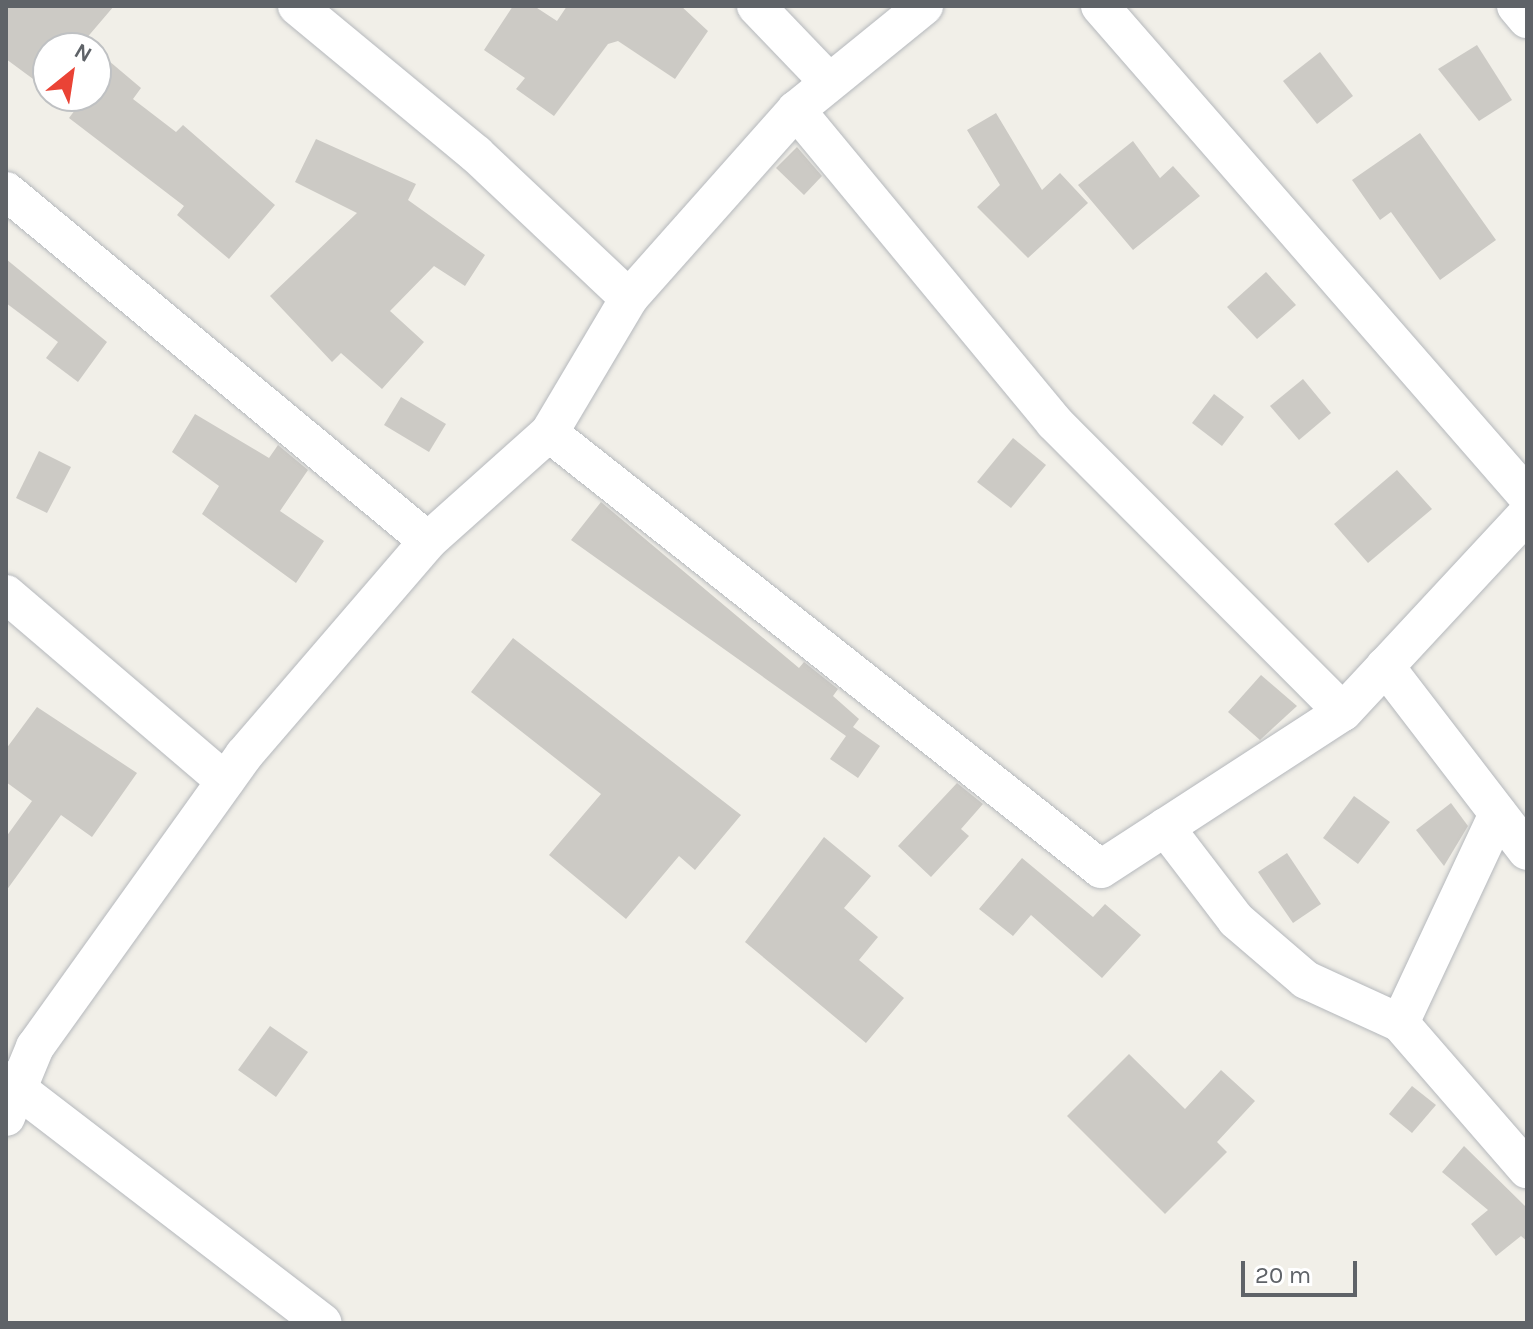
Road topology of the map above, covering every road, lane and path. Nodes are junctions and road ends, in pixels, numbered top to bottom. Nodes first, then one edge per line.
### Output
1 (297, 6) edge
2 (756, 6) edge
3 (924, 6) edge
4 (1100, 6) edge
5 (1516, 6) edge
6 (1527, 19) edge
7 (826, 79) junction
8 (796, 110) junction
9 (6, 191) edge
10 (629, 298) junction
11 (549, 433) junction
12 (1527, 496) edge
13 (1527, 514) edge
14 (428, 541) junction
15 (6, 594) edge
16 (1385, 666) junction
17 (1343, 712) junction
18 (225, 781) junction
19 (1498, 814) junction
20 (1165, 827) junction
21 (1527, 851) edge
22 (1400, 1023) junction
23 (10, 1097) edge
24 (1527, 1169) edge
25 (323, 1323) edge

1 - 10 street
2 - 7 street
3 - 7 street
4 - 12 street
5 - 6 street
7 - 8 street
8 - 10 street
8 - 17 street
9 - 14 street
10 - 11 street
11 - 14 street
11 - 20 street
13 - 16 street
14 - 18 street
15 - 18 street
16 - 17 street
16 - 19 street
17 - 20 street
18 - 23 street
19 - 21 street
19 - 22 street
20 - 22 street
22 - 24 street
23 - 25 street

